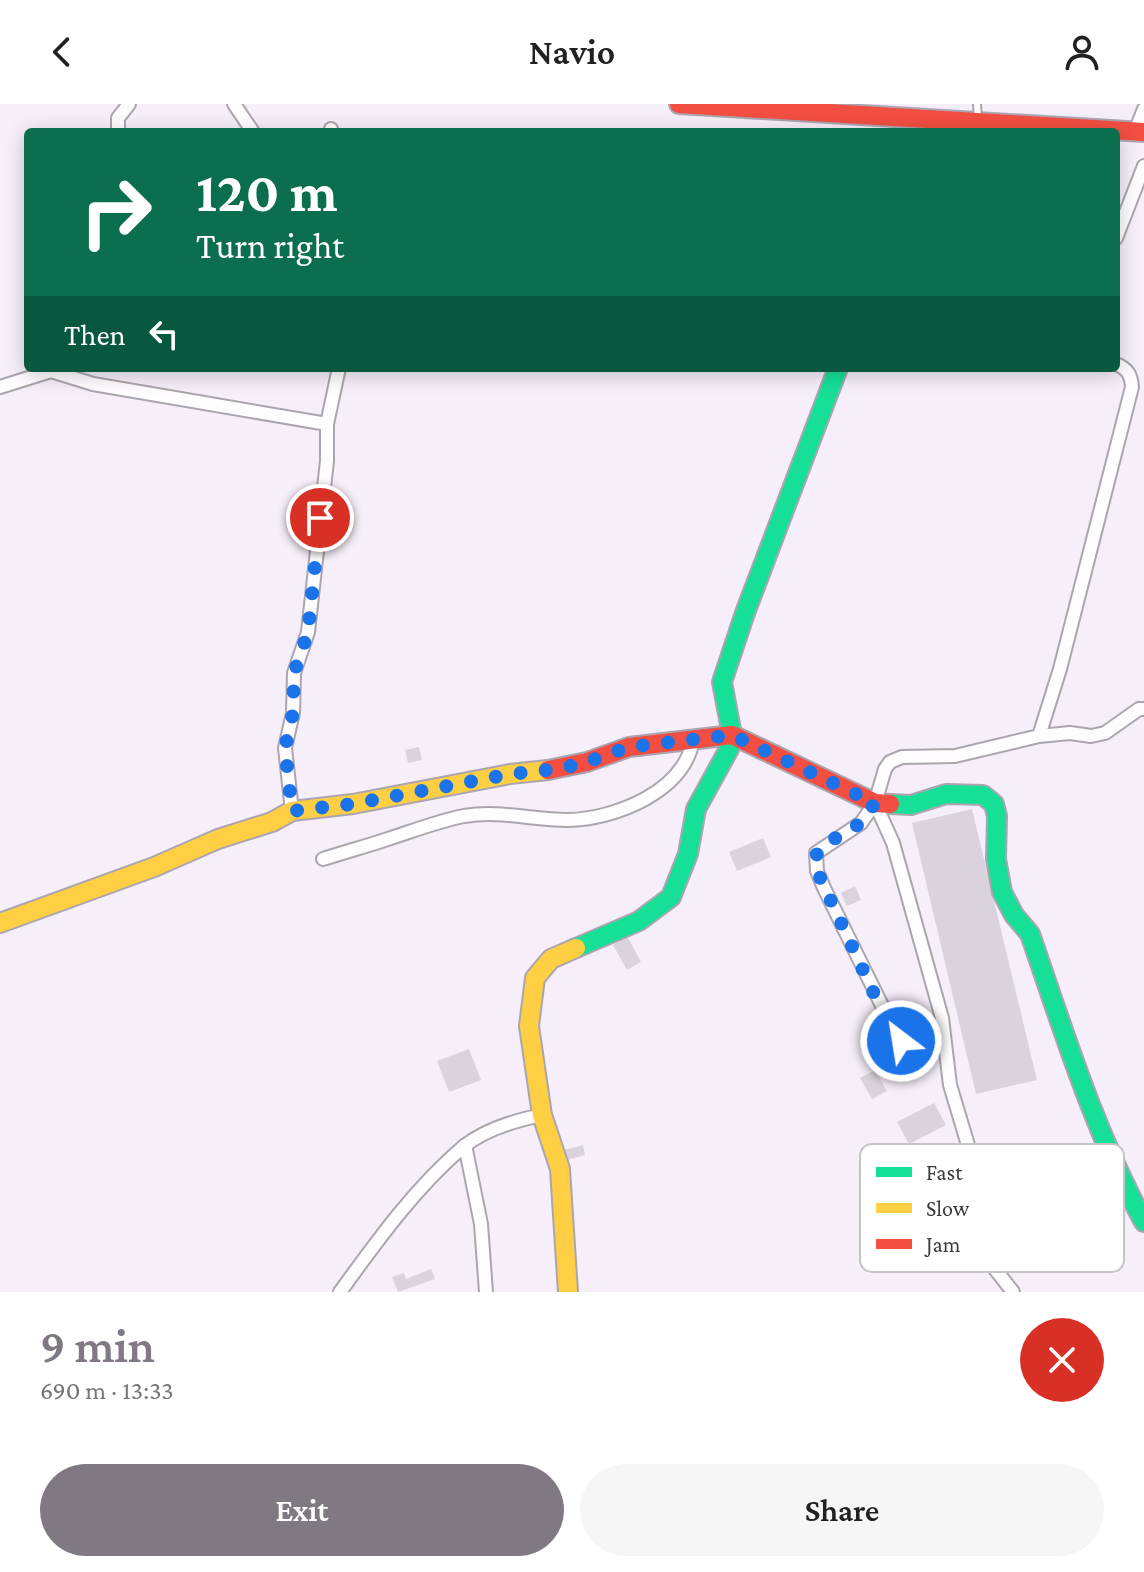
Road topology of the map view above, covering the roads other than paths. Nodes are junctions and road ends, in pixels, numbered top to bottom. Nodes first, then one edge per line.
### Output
1 (129, 104) edge
2 (234, 104) edge
3 (679, 104) edge
4 (1144, 109) edge
5 (973, 120) edge
6 (118, 128) edge
7 (250, 128) edge
8 (1040, 128) edge
9 (1120, 131) edge
10 (1140, 132) edge
11 (1144, 166) edge
12 (1120, 228) edge
13 (1120, 366) edge
14 (42, 372) edge
15 (59, 372) edge
16 (338, 372) edge
17 (836, 372) edge
18 (0, 387) edge
19 (327, 424) junction
20 (1144, 709) edge
21 (732, 735) junction
22 (1039, 736) junction
23 (693, 740) junction
24 (875, 803) junction
25 (292, 811) junction
26 (323, 859) dead end
27 (0, 923) edge
28 (943, 1045) junction
29 (542, 1115) junction
30 (968, 1144) edge
31 (1105, 1144) edge
32 (465, 1145) junction
33 (1124, 1188) edge
34 (1144, 1222) edge
35 (997, 1272) edge
36 (340, 1292) edge
37 (486, 1292) edge
38 (568, 1292) edge
39 (1013, 1292) edge

1 - 6 street
2 - 7 street
3 - 5 street
4 - 10 street
5 - 8 street
9 - 10 street
11 - 12 street
13 - 22 street
14 - 18 street
15 - 19 street
16 - 19 street
17 - 21 street
19 - 25 street
20 - 22 street
21 - 23 street
21 - 24 street
21 - 29 street
22 - 24 street
23 - 25 street
23 - 26 street
24 - 28 street
24 - 28 street
24 - 31 street
25 - 27 street
28 - 30 street
29 - 32 street
29 - 38 street
32 - 36 street
32 - 37 street
33 - 34 street
35 - 39 street

